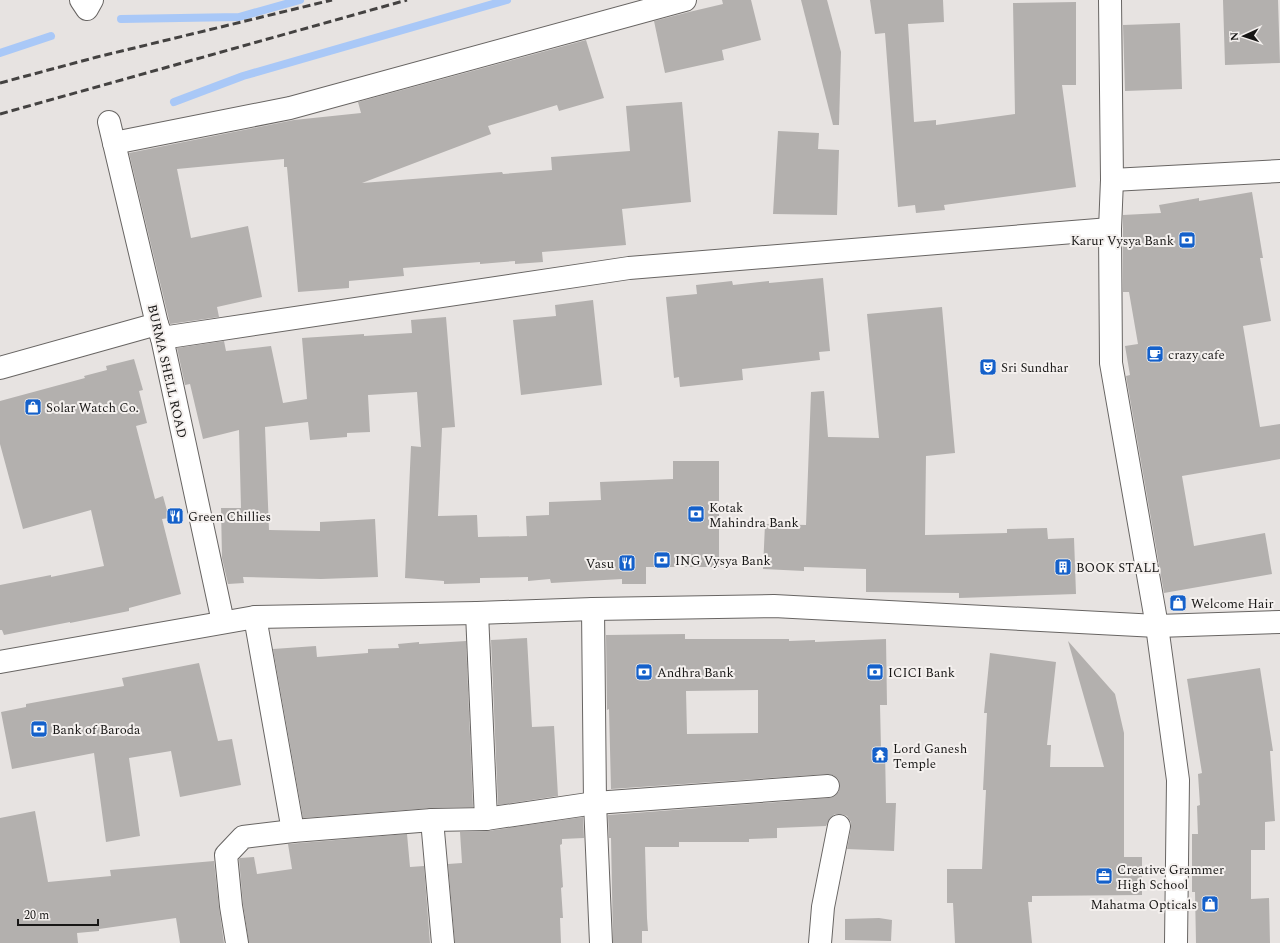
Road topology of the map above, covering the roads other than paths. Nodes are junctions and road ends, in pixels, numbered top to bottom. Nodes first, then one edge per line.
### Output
1 (81, 0) edge
2 (92, 0) edge
3 (685, 0) edge
4 (1110, 0) edge
5 (109, 122) dead end
6 (114, 143) junction
7 (1280, 171) edge
8 (1112, 180) junction
9 (1110, 229) junction
10 (160, 331) junction
11 (0, 368) edge
12 (593, 609) junction
13 (477, 613) junction
14 (255, 617) junction
15 (223, 622) junction
16 (1280, 622) edge
17 (1157, 626) junction
18 (0, 662) edge
19 (828, 786) dead end
20 (594, 803) junction
21 (486, 819) junction
22 (432, 820) junction
23 (839, 826) dead end
24 (293, 831) junction
25 (237, 943) edge
26 (443, 943) edge
27 (601, 943) edge
28 (820, 943) edge
29 (1176, 943) edge

1 - 2 street
3 - 6 street
4 - 8 street
5 - 6 street, BURMA SHELL ROAD
6 - 10 street, BURMA SHELL ROAD
7 - 8 street
8 - 9 street
9 - 10 street
9 - 17 street
10 - 11 street
10 - 15 street, BURMA SHELL ROAD
12 - 13 street
12 - 17 street
12 - 20 street
13 - 14 street
13 - 21 street
14 - 15 street
14 - 24 street
15 - 18 street
16 - 17 street
17 - 29 street
19 - 20 street
20 - 21 street
20 - 27 street
21 - 22 street
22 - 24 street
22 - 26 street
23 - 28 street
24 - 25 street

